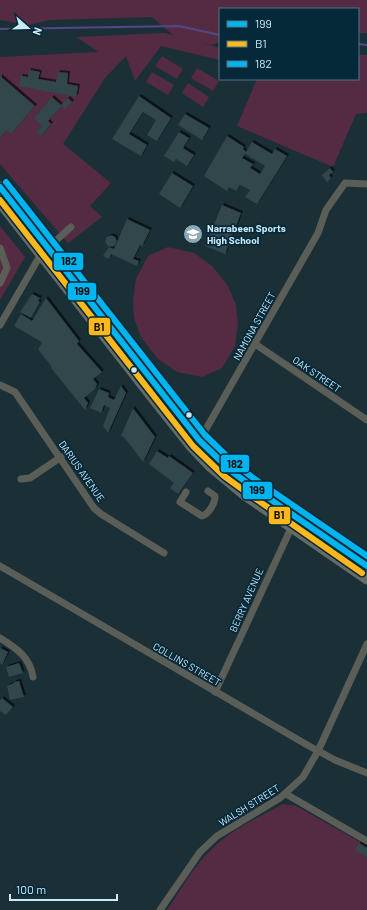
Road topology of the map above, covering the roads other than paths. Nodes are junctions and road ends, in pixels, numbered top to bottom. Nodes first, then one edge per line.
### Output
1 (367, 184) edge
2 (0, 187) edge
3 (0, 202) edge
4 (71, 227) dead end
5 (0, 248) edge
6 (44, 251) junction
7 (0, 283) edge
8 (3, 311) edge
9 (0, 325) edge
10 (255, 344) junction
11 (0, 385) edge
12 (367, 420) edge
13 (196, 444) junction
14 (61, 457) junction
15 (21, 479) dead end
16 (208, 491) dead end
17 (186, 492) dead end
18 (297, 517) junction
19 (291, 527) junction
20 (164, 553) dead end
21 (0, 566) edge
22 (367, 566) edge
23 (367, 579) edge
24 (0, 638) edge
25 (367, 644) edge
26 (33, 677) dead end
27 (215, 692) junction
28 (318, 751) junction
29 (367, 773) edge
30 (286, 794) junction
31 (367, 842) edge
32 (160, 910) edge

1 - 10 street, NAMONA STREET
2 - 6 highway
3 - 6 highway
4 - 6 street
5 - 7 street
6 - 8 street
6 - 13 highway
8 - 9 street
10 - 12 street, OAK STREET
10 - 13 street, NAMONA STREET
11 - 14 street, DARIUS AVENUE
13 - 18 highway
13 - 19 highway
14 - 15 street
14 - 20 street, DARIUS AVENUE
16 - 17 street
18 - 19 street, BERRY AVENUE
18 - 22 highway
19 - 23 highway
19 - 27 street, BERRY AVENUE
21 - 27 street, COLLINS STREET
24 - 26 street
25 - 28 street, WALSH STREET
27 - 28 street, COLLINS STREET
28 - 29 street, COLLINS STREET
28 - 30 street, WALSH STREET
30 - 31 street
30 - 32 street, WALSH STREET

